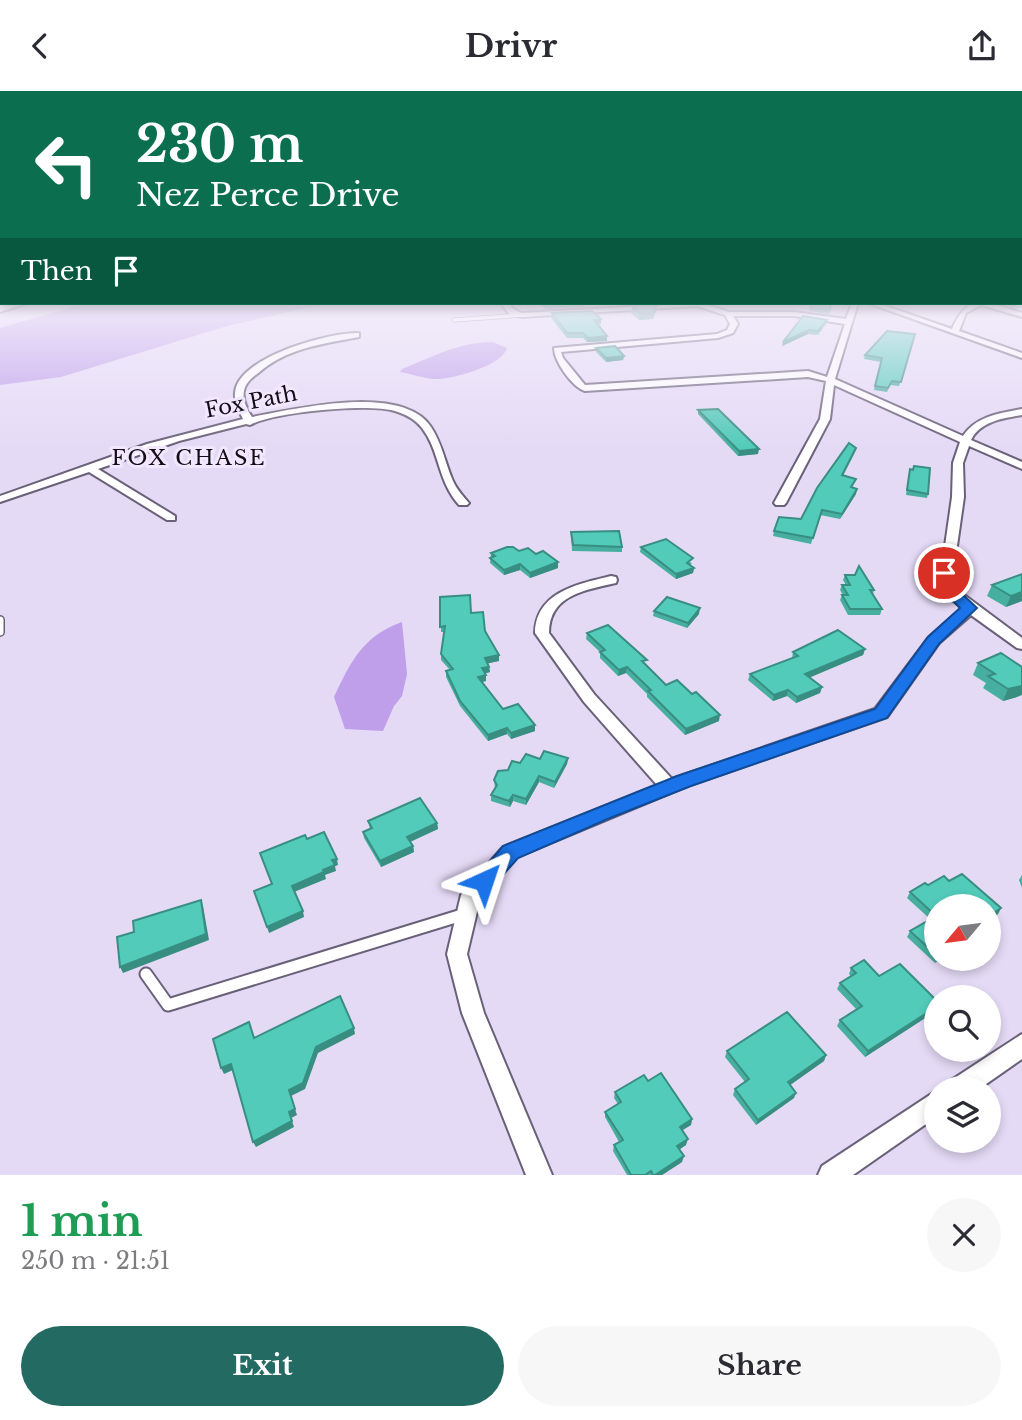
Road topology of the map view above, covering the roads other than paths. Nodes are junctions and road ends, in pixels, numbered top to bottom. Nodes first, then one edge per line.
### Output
1 (303, 347) edge
2 (604, 347) edge
3 (841, 347) edge
4 (994, 347) edge
5 (1022, 356) edge
6 (830, 380) junction
7 (1022, 412) edge
8 (250, 422) junction
9 (966, 439) junction
10 (1022, 466) edge
11 (91, 469) junction
12 (0, 499) edge
13 (463, 503) dead end
14 (780, 503) dead end
15 (171, 518) dead end
16 (611, 580) dead end
17 (970, 608) junction
18 (0, 620) edge
19 (0, 632) edge
20 (1022, 645) edge
21 (669, 787) junction
22 (466, 914) junction
23 (146, 974) dead end
24 (1022, 1045) edge
25 (977, 1076) edge
26 (924, 1111) edge
27 (539, 1175) edge
28 (831, 1175) edge

1 - 8 street
2 - 6 street
3 - 6 street
4 - 5 street
6 - 9 street
6 - 14 street
7 - 9 street
8 - 11 street, Fox Path
8 - 13 street, Fox Path
9 - 10 street
9 - 17 street
11 - 12 street, Fox Path
11 - 15 street
16 - 21 street
17 - 20 street
17 - 21 street
18 - 19 lane
21 - 22 street
22 - 23 lane
22 - 27 street
24 - 25 street
26 - 28 street

